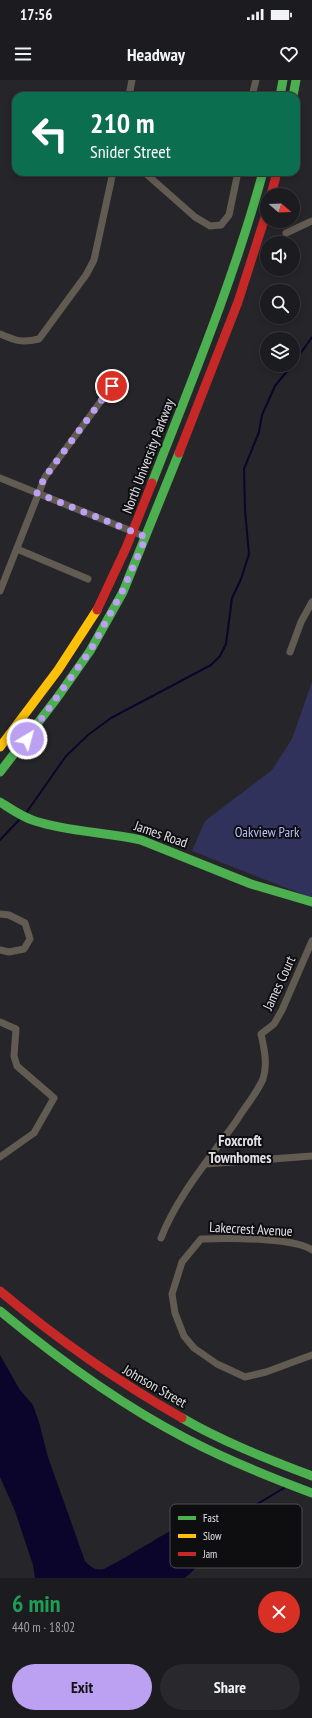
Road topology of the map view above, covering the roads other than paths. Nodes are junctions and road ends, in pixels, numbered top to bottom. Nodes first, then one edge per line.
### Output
1 (132, 80) edge
2 (256, 80) edge
3 (283, 80) edge
4 (296, 80) edge
5 (130, 92) edge
6 (253, 92) edge
7 (281, 92) edge
8 (294, 92) edge
9 (112, 176) edge
10 (149, 176) edge
11 (237, 176) edge
12 (262, 176) edge
13 (276, 176) edge
14 (273, 188) edge
15 (312, 221) edge
16 (262, 228) edge
17 (286, 233) dead end
18 (0, 334) edge
19 (112, 386) dead end
20 (0, 478) edge
21 (37, 493) junction
22 (133, 532) junction
23 (146, 537) junction
24 (17, 549) junction
25 (88, 579) dead end
26 (0, 592) edge
27 (312, 602) edge
28 (290, 652) dead end
29 (0, 747) edge
30 (0, 772) edge
31 (0, 802) edge
32 (312, 902) edge
33 (0, 914) edge
34 (312, 941) edge
35 (0, 950) edge
36 (0, 1022) edge
37 (312, 1156) edge
38 (0, 1157) edge
39 (206, 1164) junction
40 (161, 1238) dead end
41 (312, 1250) edge
42 (0, 1291) edge
43 (0, 1311) edge
44 (312, 1355) edge
45 (312, 1476) edge
46 (312, 1493) edge

1 - 5 street
2 - 6 street
3 - 7 main road
4 - 8 main road
9 - 18 street
10 - 11 street
12 - 22 main road, North University Parkway
13 - 14 main road
15 - 17 street
16 - 23 main road, North University Parkway
19 - 21 street
20 - 21 street
21 - 22 street
21 - 24 street
22 - 23 street
22 - 29 main road, North University Parkway
23 - 30 main road, North University Parkway
24 - 25 street
24 - 26 street
27 - 28 street
31 - 32 main road, James Road
33 - 35 street
34 - 39 street, James Court
36 - 38 street
37 - 39 street
39 - 40 street, James Court
41 - 44 street, Lakecrest Avenue
42 - 45 main road, Johnson Street
43 - 46 main road

